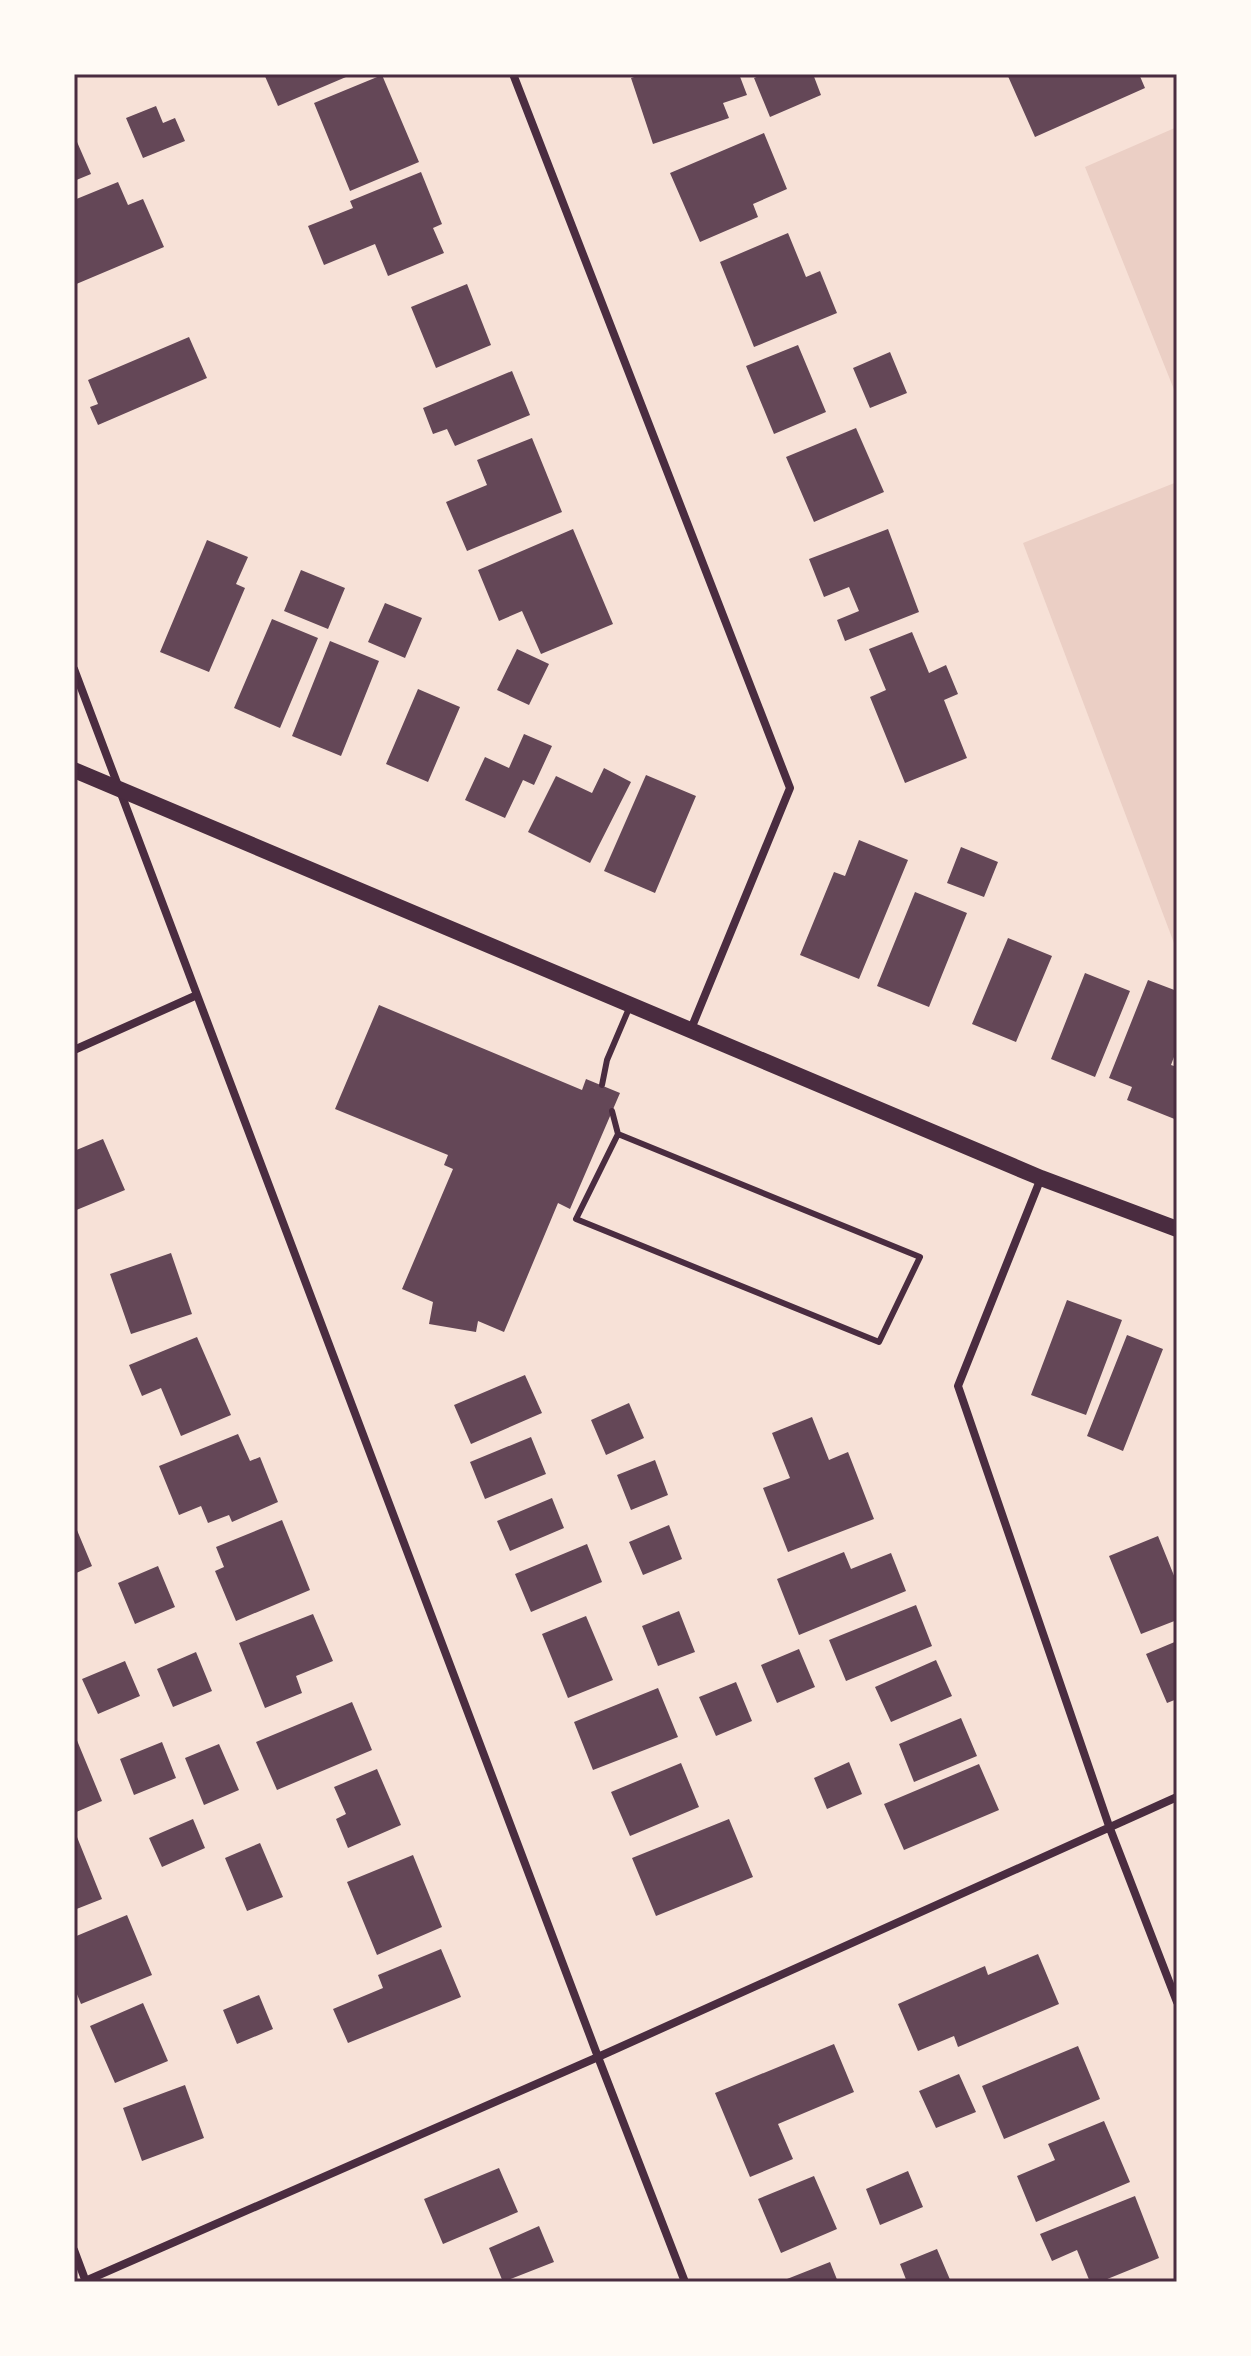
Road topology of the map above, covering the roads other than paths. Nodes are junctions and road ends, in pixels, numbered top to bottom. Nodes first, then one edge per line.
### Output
1 (513, 74) edge
2 (74, 669) edge
3 (74, 770) edge
4 (121, 791) junction
5 (197, 995) junction
6 (631, 1004) junction
7 (691, 1029) junction
8 (74, 1050) edge
9 (602, 1085) dead end
10 (612, 1111) dead end
11 (618, 1134) junction
12 (1041, 1178) junction
13 (1177, 1229) edge
14 (1177, 1797) edge
15 (1109, 1826) junction
16 (1177, 2002) edge
17 (598, 2057) junction
18 (74, 2250) edge
19 (85, 2282) edge
20 (685, 2282) edge

1 - 7 street
2 - 4 street
3 - 4 main road
4 - 5 street
4 - 6 main road
5 - 8 street
5 - 17 street
6 - 7 main road
6 - 9 lane
7 - 12 main road
10 - 11 lane
11 - 11 lane
12 - 13 main road
12 - 15 street
14 - 15 street
15 - 16 street
15 - 17 street
17 - 19 street
17 - 20 street
18 - 19 street

